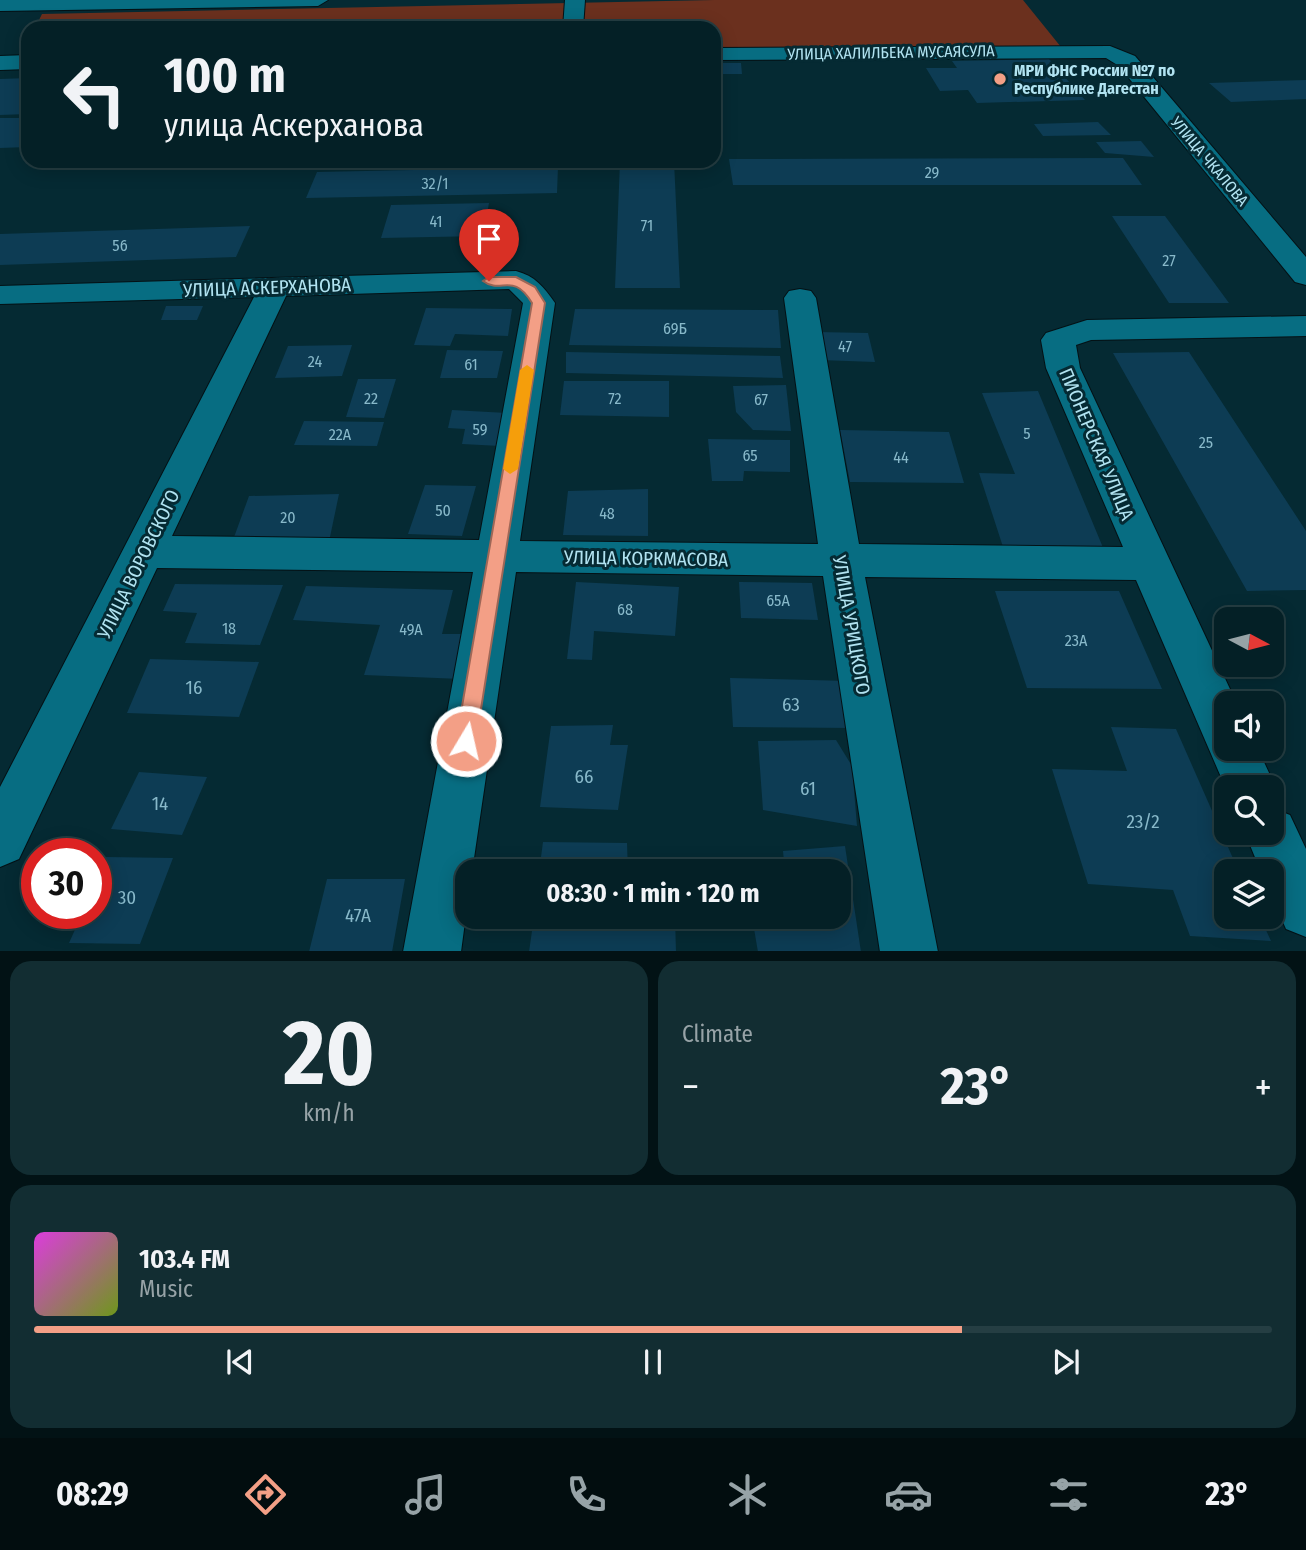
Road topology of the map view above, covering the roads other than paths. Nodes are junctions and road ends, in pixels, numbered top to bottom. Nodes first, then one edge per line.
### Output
1 (318, 0) edge
2 (575, 0) edge
3 (25, 2) edge
4 (0, 5) edge
5 (574, 21) edge
6 (0, 25) edge
7 (1067, 51) joint
8 (721, 54) edge
9 (21, 62) edge
10 (0, 63) edge
11 (1306, 276) edge
12 (275, 287) junction
13 (0, 295) edge
14 (800, 298) dead end
15 (1306, 326) edge
16 (144, 552) junction
17 (495, 557) junction
18 (841, 560) junction
19 (1149, 564) junction
20 (1214, 706) edge
21 (0, 841) edge
22 (1277, 845) edge
23 (1306, 909) edge
24 (432, 951) edge
25 (909, 951) edge

1 - 3 street
2 - 5 street
3 - 4 street
3 - 6 street
7 - 8 street, УЛИЦА ХАЛИЛБЕКА МУСАЯСУЛА
7 - 11 street, УЛИЦА ЧКАЛОВА
9 - 10 street
12 - 13 street, УЛИЦА АСКЕРХАНОВА
12 - 16 street, УЛИЦА ВОРОВСКОГО
12 - 17 street, УЛИЦА АСКЕРХАНОВА
14 - 18 street, УЛИЦА УРИЦКОГО
15 - 19 street, ПИОНЕРСКАЯ УЛИЦА
16 - 17 street, УЛИЦА КОРКМАСОВА
16 - 21 street, УЛИЦА ВОРОВСКОГО
17 - 18 street, УЛИЦА КОРКМАСОВА
17 - 24 street
18 - 19 street, УЛИЦА КОРКМАСОВА
18 - 25 street, УЛИЦА УРИЦКОГО
19 - 20 street, ПИОНЕРСКАЯ УЛИЦА
22 - 23 street

